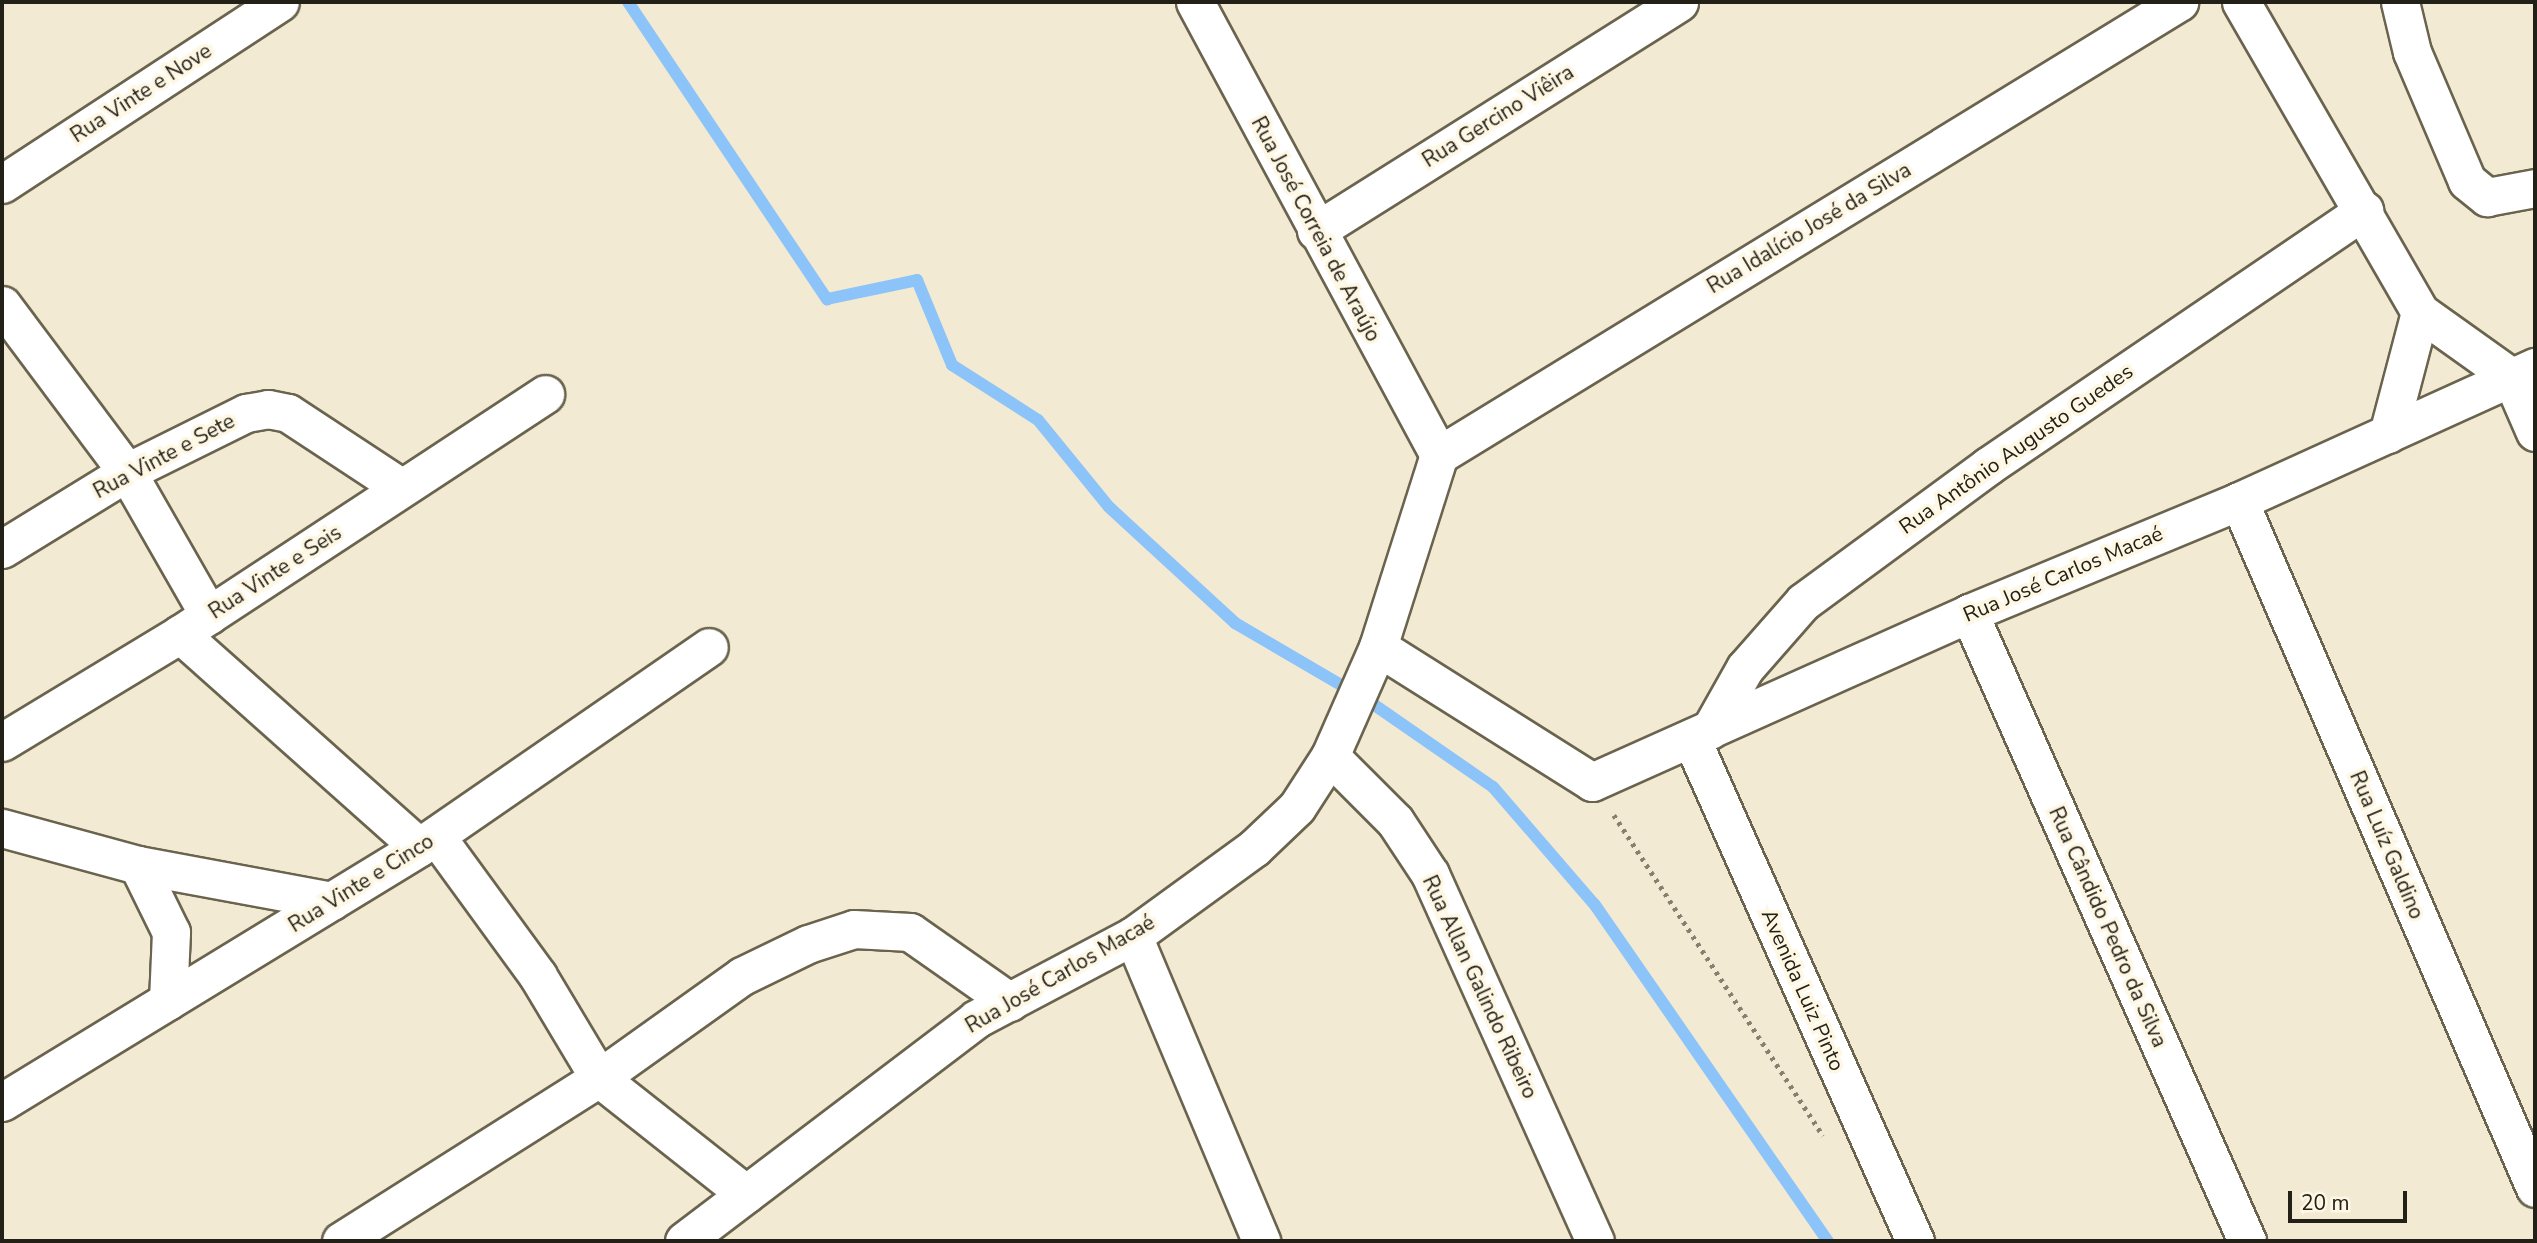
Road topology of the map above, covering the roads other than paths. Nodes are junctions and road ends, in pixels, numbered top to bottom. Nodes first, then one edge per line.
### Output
1 (280, 2) edge
2 (1195, 2) edge
3 (1679, 2) edge
4 (2179, 2) edge
5 (2241, 2) edge
6 (2400, 2) edge
7 (2, 184) edge
8 (2535, 188) edge
9 (2364, 210) junction
10 (1316, 231) junction
11 (2, 306) edge
12 (2420, 312) junction
13 (2523, 372) edge
14 (545, 394) dead end
15 (2535, 432) edge
16 (2388, 434) junction
17 (1439, 455) junction
18 (127, 472) junction
19 (402, 488) junction
20 (2239, 501) junction
21 (2, 549) edge
22 (1969, 613) junction
23 (195, 625) junction
24 (709, 648) dead end
25 (1378, 648) junction
26 (1701, 734) junction
27 (2, 742) edge
28 (1330, 756) junction
29 (2, 828) edge
30 (428, 842) junction
31 (138, 866) junction
32 (332, 901) junction
33 (1133, 936) junction
34 (168, 1001) junction
35 (1010, 1002) junction
36 (599, 1078) junction
37 (2, 1102) edge
38 (2535, 1188) edge
39 (746, 1194) junction
40 (341, 1241) edge
41 (684, 1241) edge
42 (1261, 1241) edge
43 (1595, 1241) edge
44 (1915, 1241) edge
45 (2247, 1241) edge

1 - 7 street, Rua Vinte e Nove
2 - 10 street, Rua José Correia de Araújo
3 - 10 street, Rua Gercino Viêira
4 - 17 street, Rua Idalício José da Silva
5 - 9 street
6 - 8 street
9 - 12 street
9 - 26 street, Rua Antônio Augusto Guedes
10 - 17 street, Rua José Correia de Araújo
11 - 18 street
12 - 13 street
12 - 16 street
13 - 15 street
13 - 16 street, Rua José Carlos Macaé
14 - 19 street, Rua Vinte e Seis
16 - 20 street, Rua José Carlos Macaé
17 - 25 street, Rua José Carlos Macaé
18 - 19 street, Rua Vinte e Sete
18 - 21 street, Rua Vinte e Sete
18 - 23 street
19 - 23 street, Rua Vinte e Seis
20 - 22 street, Rua José Carlos Macaé
20 - 38 street, Rua Luíz Galdino
22 - 26 street, Rua José Carlos Macaé
22 - 45 street, Rua Cândido Pedro da Silva
23 - 27 street, Rua Vinte e Seis
23 - 30 street
24 - 30 street, Rua Vinte e Cinco
25 - 26 street, Rua José Carlos Macaé
25 - 28 street, Rua José Carlos Macaé
26 - 44 street, Avenida Luiz Pinto
28 - 33 street, Rua José Carlos Macaé
28 - 43 street, Rua Allan Galindo Ribeiro
29 - 31 street
30 - 32 street, Rua Vinte e Cinco
30 - 36 street
31 - 32 street
31 - 34 street
32 - 34 street, Rua Vinte e Cinco
33 - 35 street, Rua José Carlos Macaé
33 - 42 street
34 - 37 street, Rua Vinte e Cinco
35 - 36 street
35 - 39 street, Rua José Carlos Macaé
36 - 39 street
36 - 40 street
39 - 41 street, Rua José Carlos Macaé

